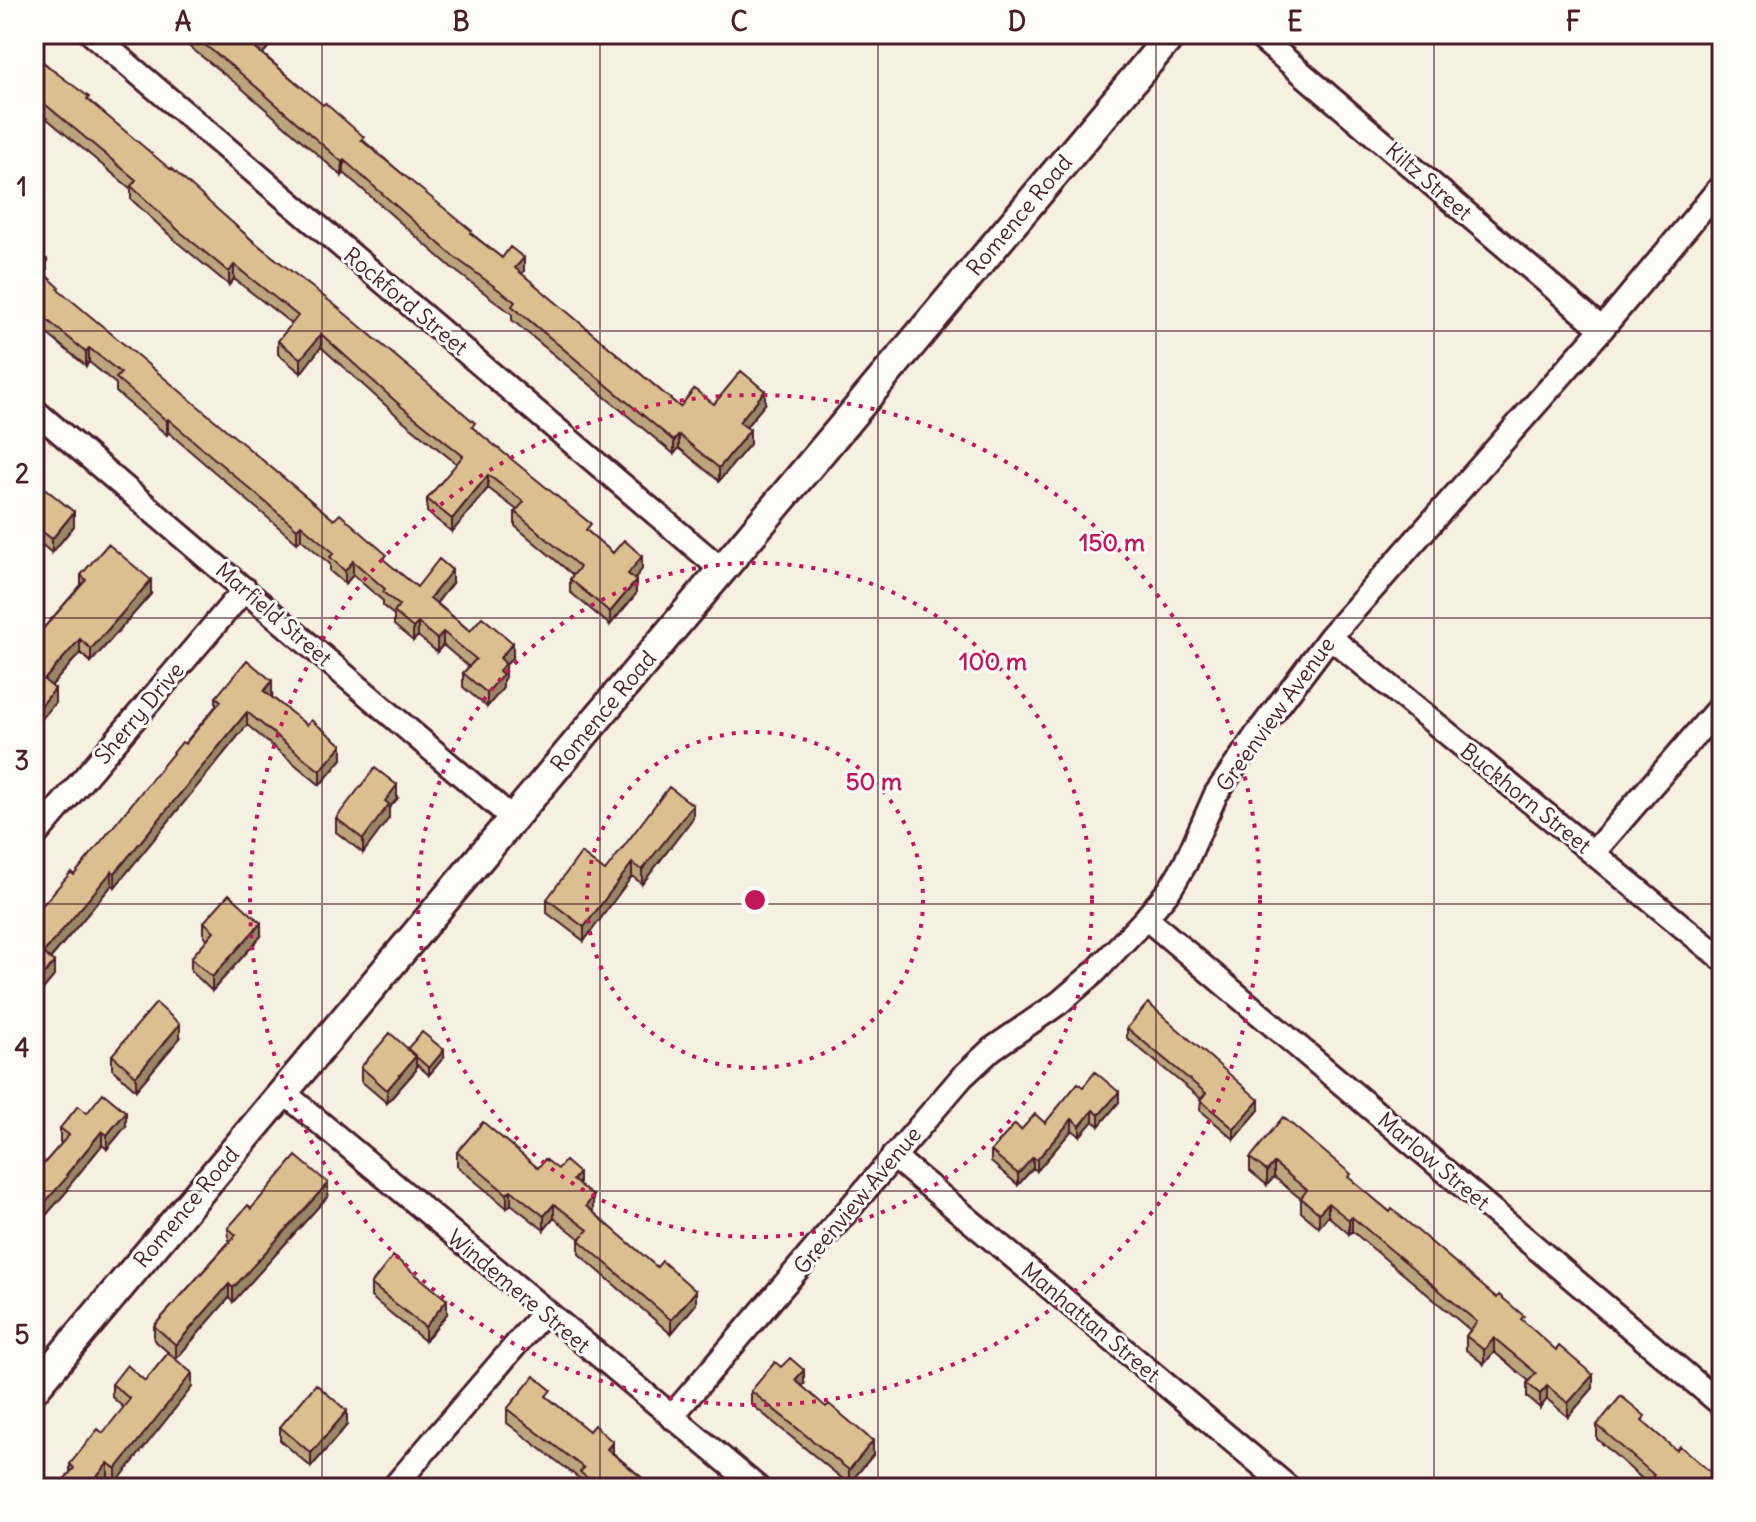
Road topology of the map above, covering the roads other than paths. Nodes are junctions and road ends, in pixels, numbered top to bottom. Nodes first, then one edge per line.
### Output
1 (92, 34) edge
2 (1172, 34) edge
3 (1256, 34) edge
4 (1722, 185) edge
5 (1602, 329) junction
6 (34, 410) edge
7 (721, 569) junction
8 (245, 589) junction
9 (1330, 637) junction
10 (1722, 704) edge
11 (513, 819) junction
12 (34, 837) edge
13 (1593, 853) junction
14 (1146, 918) junction
15 (1722, 959) edge
16 (282, 1091) junction
17 (893, 1156) junction
18 (544, 1312) junction
19 (34, 1389) edge
20 (1722, 1405) edge
21 (671, 1417) junction
22 (393, 1488) edge
23 (758, 1488) edge
24 (1289, 1488) edge

1 - 7 street, Rockford Street
2 - 7 street, Romence Road
3 - 5 street, Kiltz Street
4 - 5 street, Greenview Avenue
5 - 9 street, Greenview Avenue
6 - 8 street, Marfield Street
7 - 11 street, Romence Road
8 - 11 street, Marfield Street
8 - 12 street, Sherry Drive
9 - 13 street, Buckhorn Street
9 - 14 street, Greenview Avenue
10 - 13 street
11 - 16 street, Romence Road
13 - 15 street, Buckhorn Street
14 - 17 street, Greenview Avenue
14 - 20 street, Marlow Street
16 - 18 street, Windemere Street
16 - 19 street, Romence Road
17 - 21 street, Greenview Avenue
17 - 24 street, Manhattan Street
18 - 21 street, Windemere Street
18 - 22 street
21 - 23 street, Windemere Street

